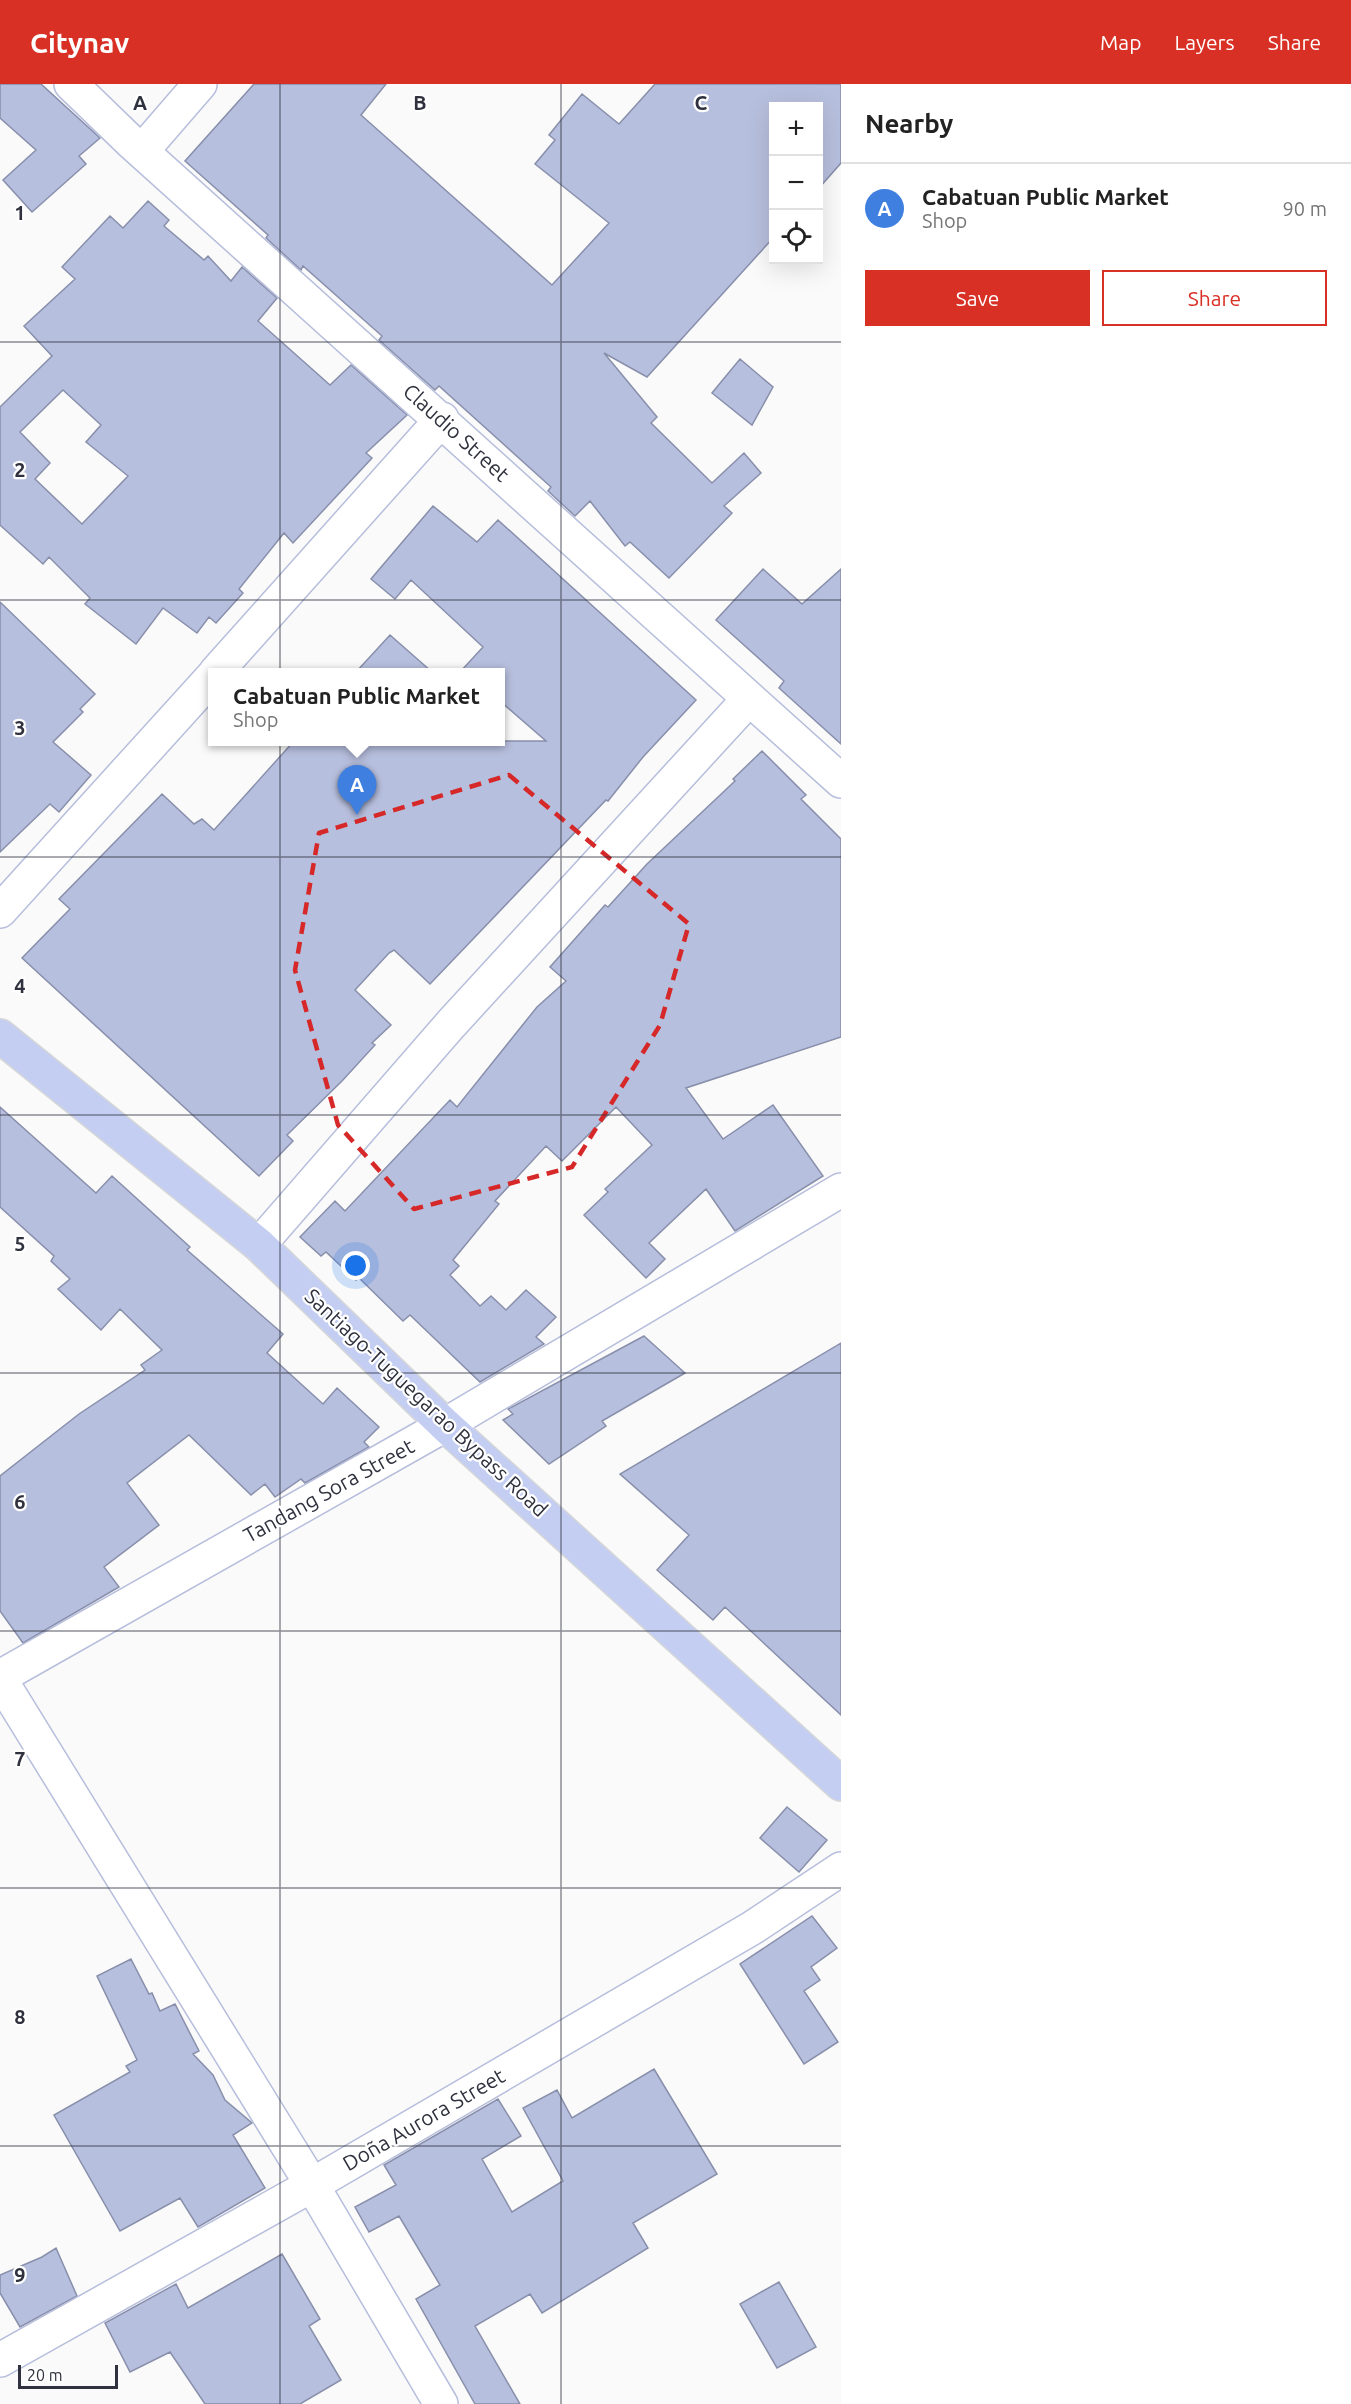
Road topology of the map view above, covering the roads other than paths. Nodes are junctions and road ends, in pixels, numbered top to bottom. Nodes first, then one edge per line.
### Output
1 (71, 84) edge
2 (200, 84) edge
3 (141, 151) junction
4 (442, 419) junction
5 (219, 668) edge
6 (208, 681) edge
7 (748, 700) junction
8 (841, 782) edge
9 (0, 911) edge
10 (0, 1036) edge
11 (841, 1190) edge
12 (259, 1245) junction
13 (445, 1425) junction
14 (0, 1678) edge
15 (841, 1784) edge
16 (841, 1869) edge
17 (312, 2185) junction
18 (0, 2360) edge
19 (441, 2404) edge

1 - 3 street, Claudio Street
2 - 3 street
3 - 4 street, Claudio Street
4 - 5 street
4 - 7 street, Claudio Street
6 - 9 street
7 - 8 street, Claudio Street
7 - 12 street
10 - 12 highway, Santiago-Tuguegarao Bypass Road
11 - 13 street, Tandang Sora Street
12 - 13 highway, Santiago-Tuguegarao Bypass Road
13 - 14 street, Tandang Sora Street
13 - 15 highway, Santiago-Tuguegarao Bypass Road
14 - 17 street
16 - 17 street, Doña Aurora Street
17 - 18 street, Doña Aurora Street
17 - 19 street

